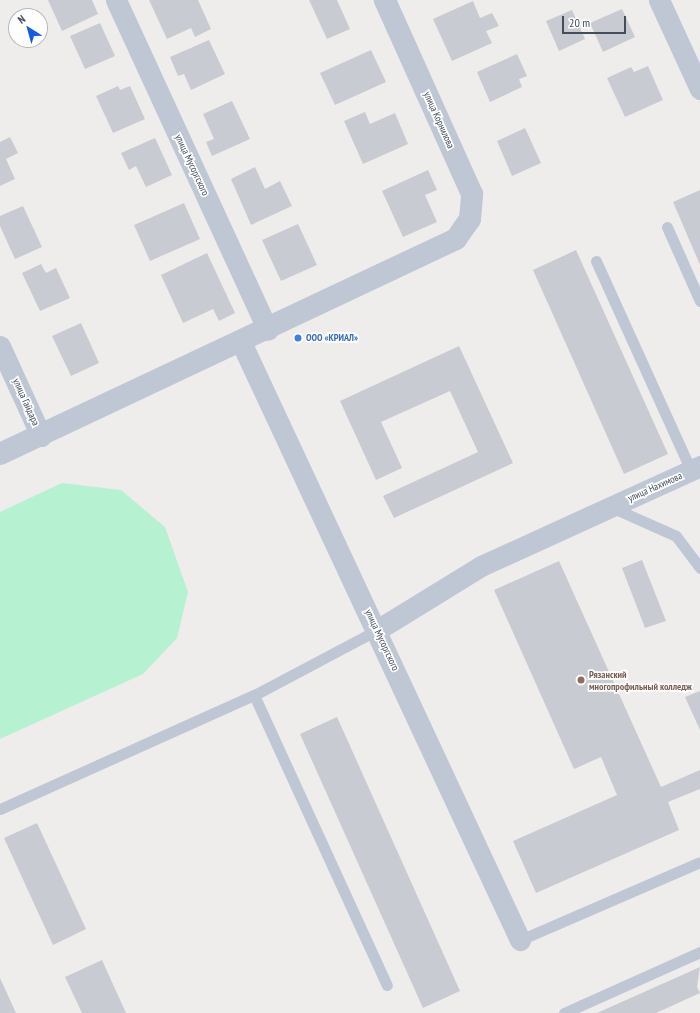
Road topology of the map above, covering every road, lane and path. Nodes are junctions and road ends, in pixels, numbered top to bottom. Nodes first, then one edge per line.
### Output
1 (116, 0) edge
2 (385, 0) edge
3 (659, 0) edge
4 (700, 89) edge
5 (667, 227) dead end
6 (596, 262) dead end
7 (700, 301) edge
8 (268, 330) junction
9 (241, 342) junction
10 (0, 346) edge
11 (41, 436) junction
12 (0, 454) edge
13 (696, 468) edge
14 (611, 507) junction
15 (700, 568) edge
16 (378, 630) junction
17 (254, 695) junction
18 (0, 809) edge
19 (700, 862) edge
20 (520, 940) joint
21 (700, 952) edge
22 (387, 985) dead end
23 (564, 1013) edge

1 - 8 street, улица Мусоргского
2 - 8 street, улица Корнилова
3 - 4 street
5 - 7 lane
6 - 13 lane
8 - 9 street
9 - 11 street
9 - 16 street, улица Мусоргского
10 - 11 street, улица Гайдара
11 - 12 street
13 - 14 street, улица Нахимова
14 - 15 lane
14 - 16 street, улица Нахимова
16 - 17 lane
16 - 20 street, улица Мусоргского
17 - 18 lane
17 - 22 lane
19 - 20 lane
21 - 23 lane

